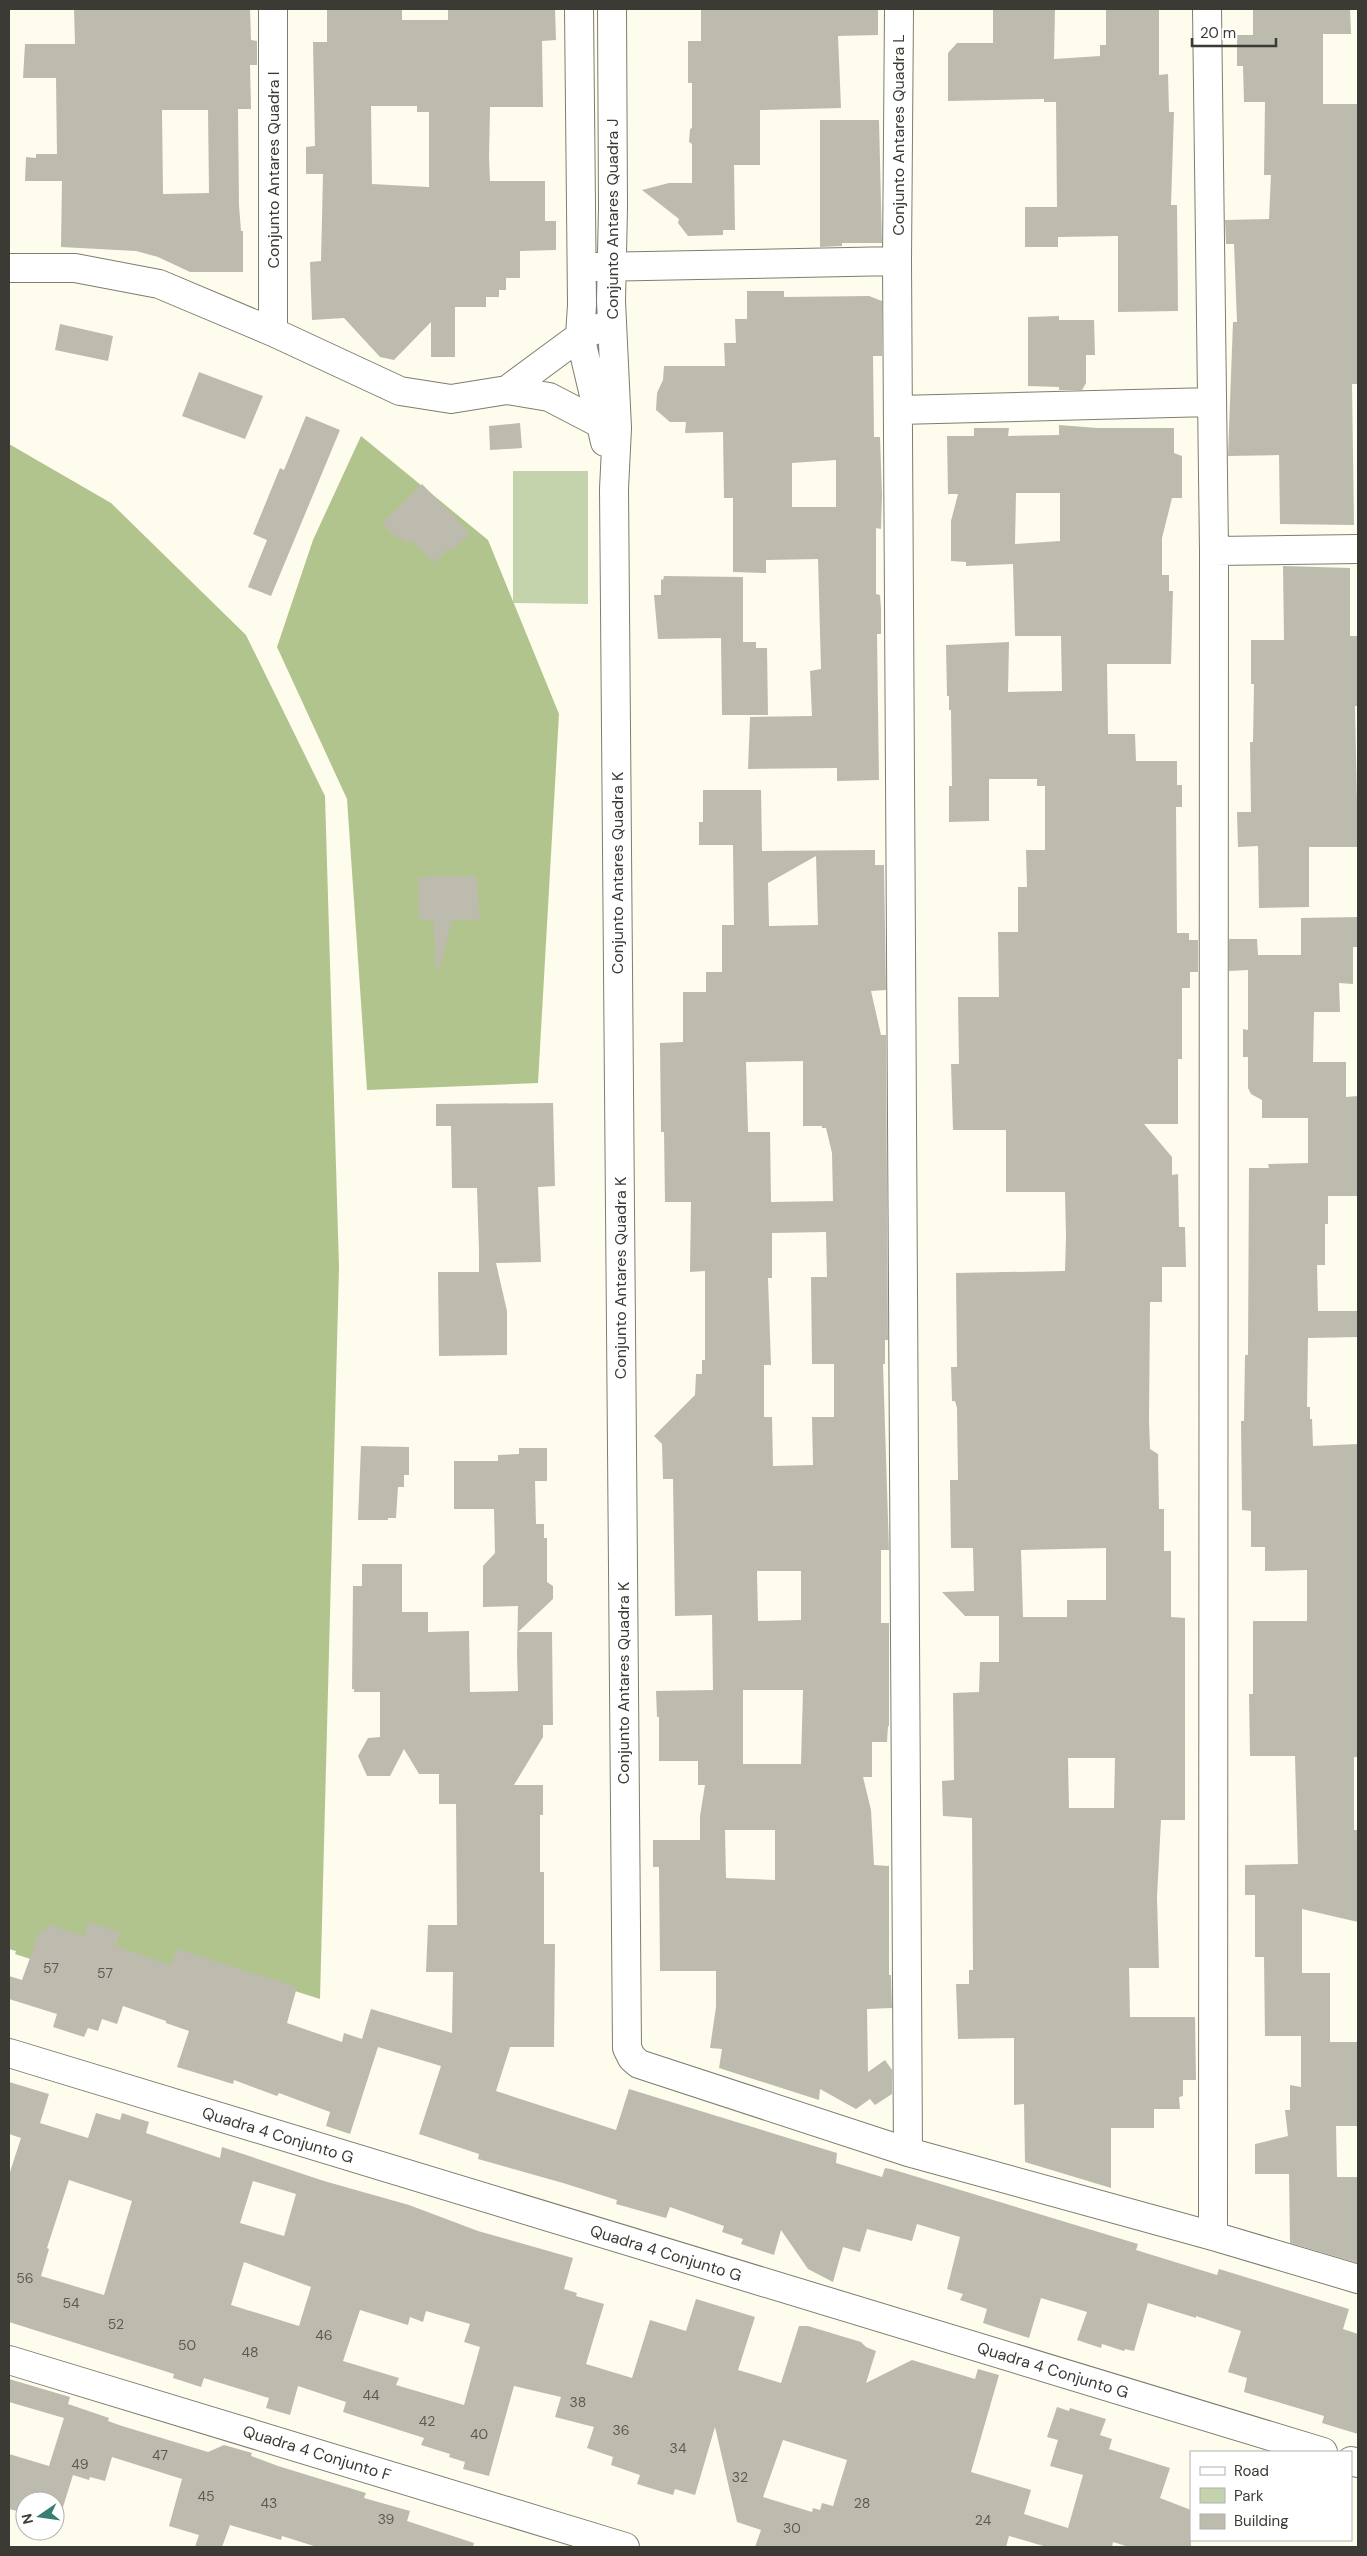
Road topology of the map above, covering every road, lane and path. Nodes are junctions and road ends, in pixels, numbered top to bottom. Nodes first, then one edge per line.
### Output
1 (273, 9) edge
2 (579, 9) edge
3 (612, 9) edge
4 (899, 9) edge
5 (1207, 9) edge
6 (897, 262) junction
7 (580, 267) junction
8 (611, 267) junction
9 (9, 268) edge
10 (612, 323) junction
11 (273, 332) junction
12 (580, 336) junction
13 (507, 390) junction
14 (1211, 402) junction
15 (898, 410) junction
16 (609, 426) junction
17 (1358, 550) edge
18 (1214, 551) junction
19 (9, 2053) edge
20 (908, 2152) junction
21 (1213, 2236) junction
22 (1358, 2279) edge
23 (9, 2360) edge
24 (1320, 2451) edge
25 (625, 2547) edge

1 - 11 street, Conjunto Antares Quadra I
2 - 7 street, Conjunto Antares Quadra J
3 - 8 street, Conjunto Antares Quadra J
4 - 6 street, Conjunto Antares Quadra L
5 - 14 street
6 - 8 street
6 - 15 street, Conjunto Antares Quadra L
7 - 8 street
7 - 12 street, Conjunto Antares Quadra J
8 - 10 street, Conjunto Antares Quadra J
9 - 11 street
10 - 12 street
10 - 16 street, Conjunto Antares Quadra J
11 - 13 street
12 - 13 street
12 - 16 street, Conjunto Antares Quadra J
13 - 16 street
14 - 15 street
14 - 18 street
15 - 20 street, Conjunto Antares Quadra L
16 - 20 street, Conjunto Antares Quadra K
17 - 18 street
18 - 21 street
19 - 24 street, Quadra 4 Conjunto G
20 - 21 street
21 - 22 street
23 - 25 street, Quadra 4 Conjunto F

